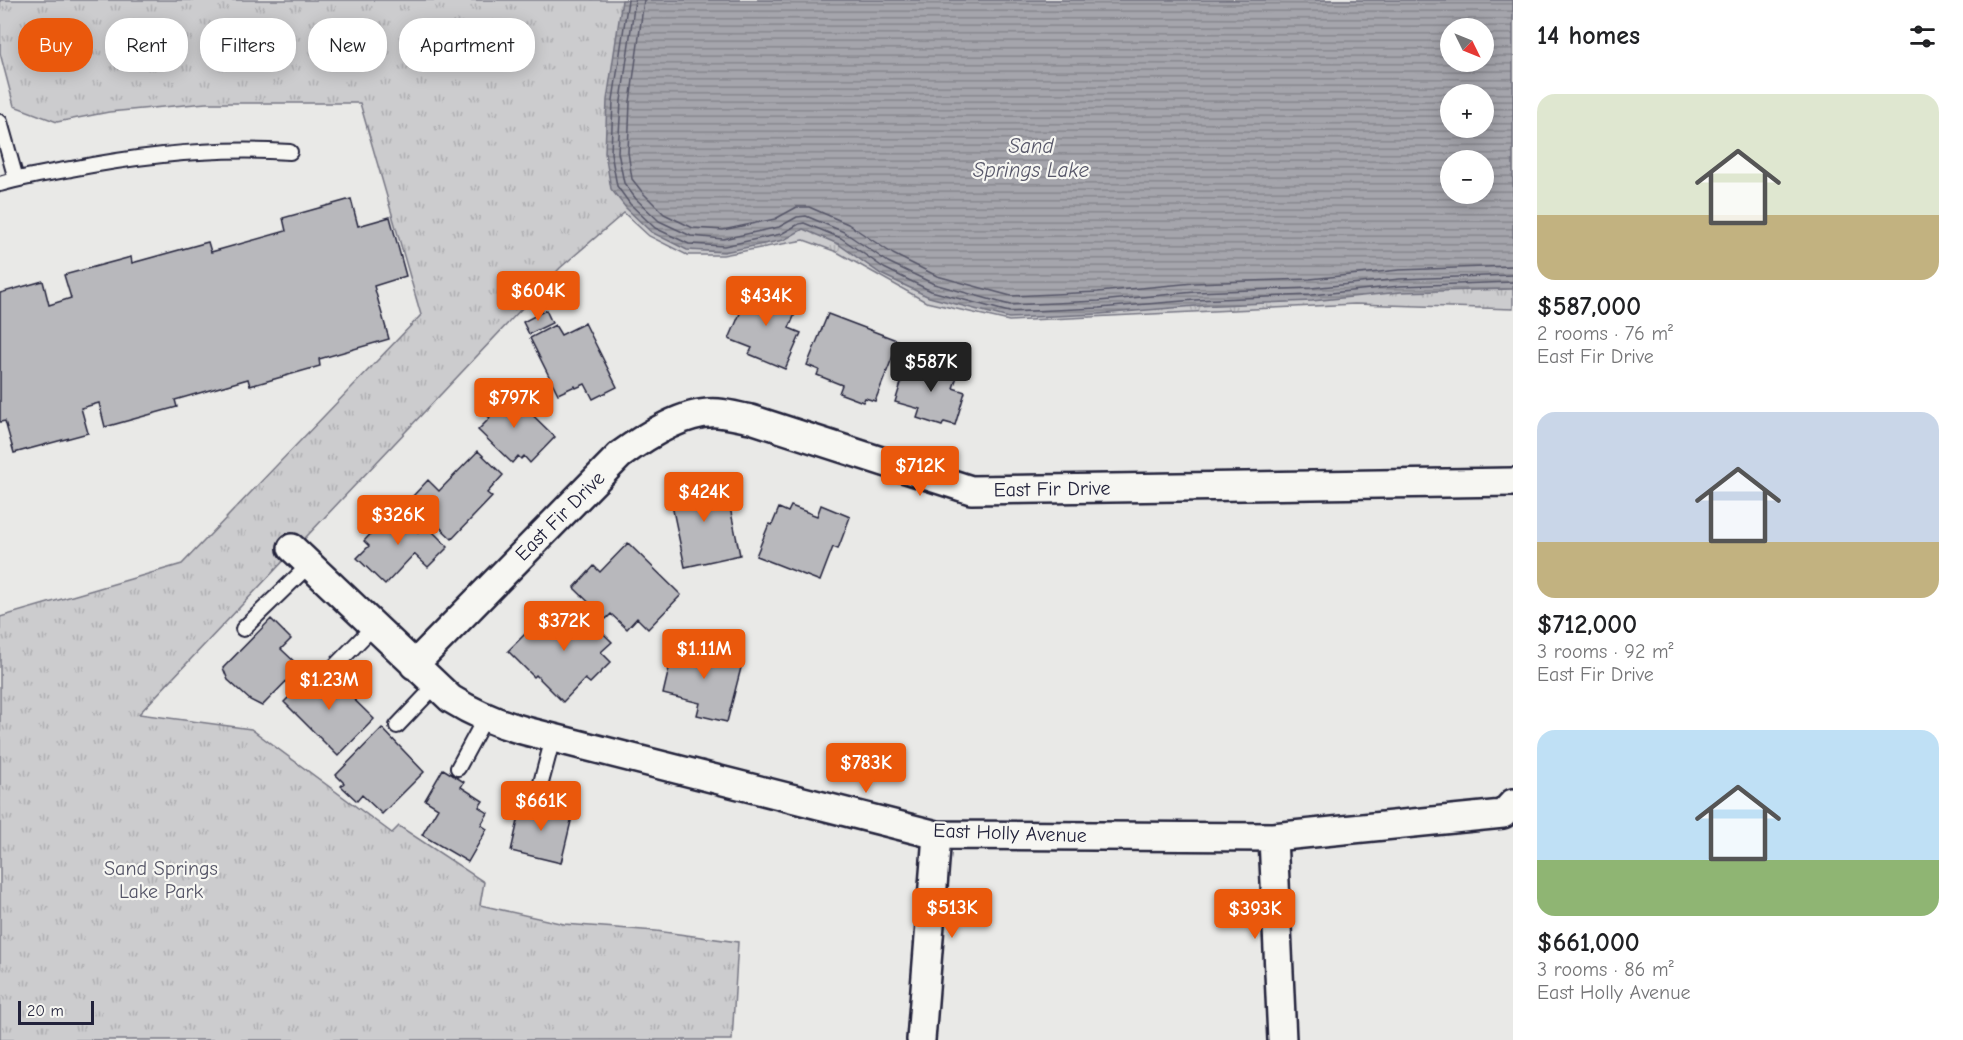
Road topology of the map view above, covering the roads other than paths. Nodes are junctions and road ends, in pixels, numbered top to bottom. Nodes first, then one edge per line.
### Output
1 (0, 122) edge
2 (290, 152) dead end
3 (16, 179) junction
4 (0, 184) edge
5 (1513, 482) edge
6 (300, 556) joint
7 (373, 627) junction
8 (243, 628) dead end
9 (414, 665) junction
10 (334, 667) dead end
11 (436, 686) junction
12 (486, 718) junction
13 (397, 726) dead end
14 (553, 738) junction
15 (458, 768) dead end
16 (538, 794) dead end
17 (1513, 803) edge
18 (937, 835) junction
19 (1273, 837) junction
20 (921, 1040) edge
21 (1282, 1040) edge

1 - 3 lane
2 - 3 lane
3 - 4 lane
5 - 9 street, East Fir Drive
6 - 7 street, East Holly Avenue
6 - 8 lane
7 - 9 street, East Holly Avenue
7 - 10 lane
9 - 11 street, East Holly Avenue
11 - 12 street, East Holly Avenue
11 - 13 lane
12 - 14 street, East Holly Avenue
12 - 15 lane
14 - 16 lane
14 - 18 street, East Holly Avenue
17 - 19 street, East Holly Avenue
18 - 19 street, East Holly Avenue
18 - 20 street
19 - 21 street

